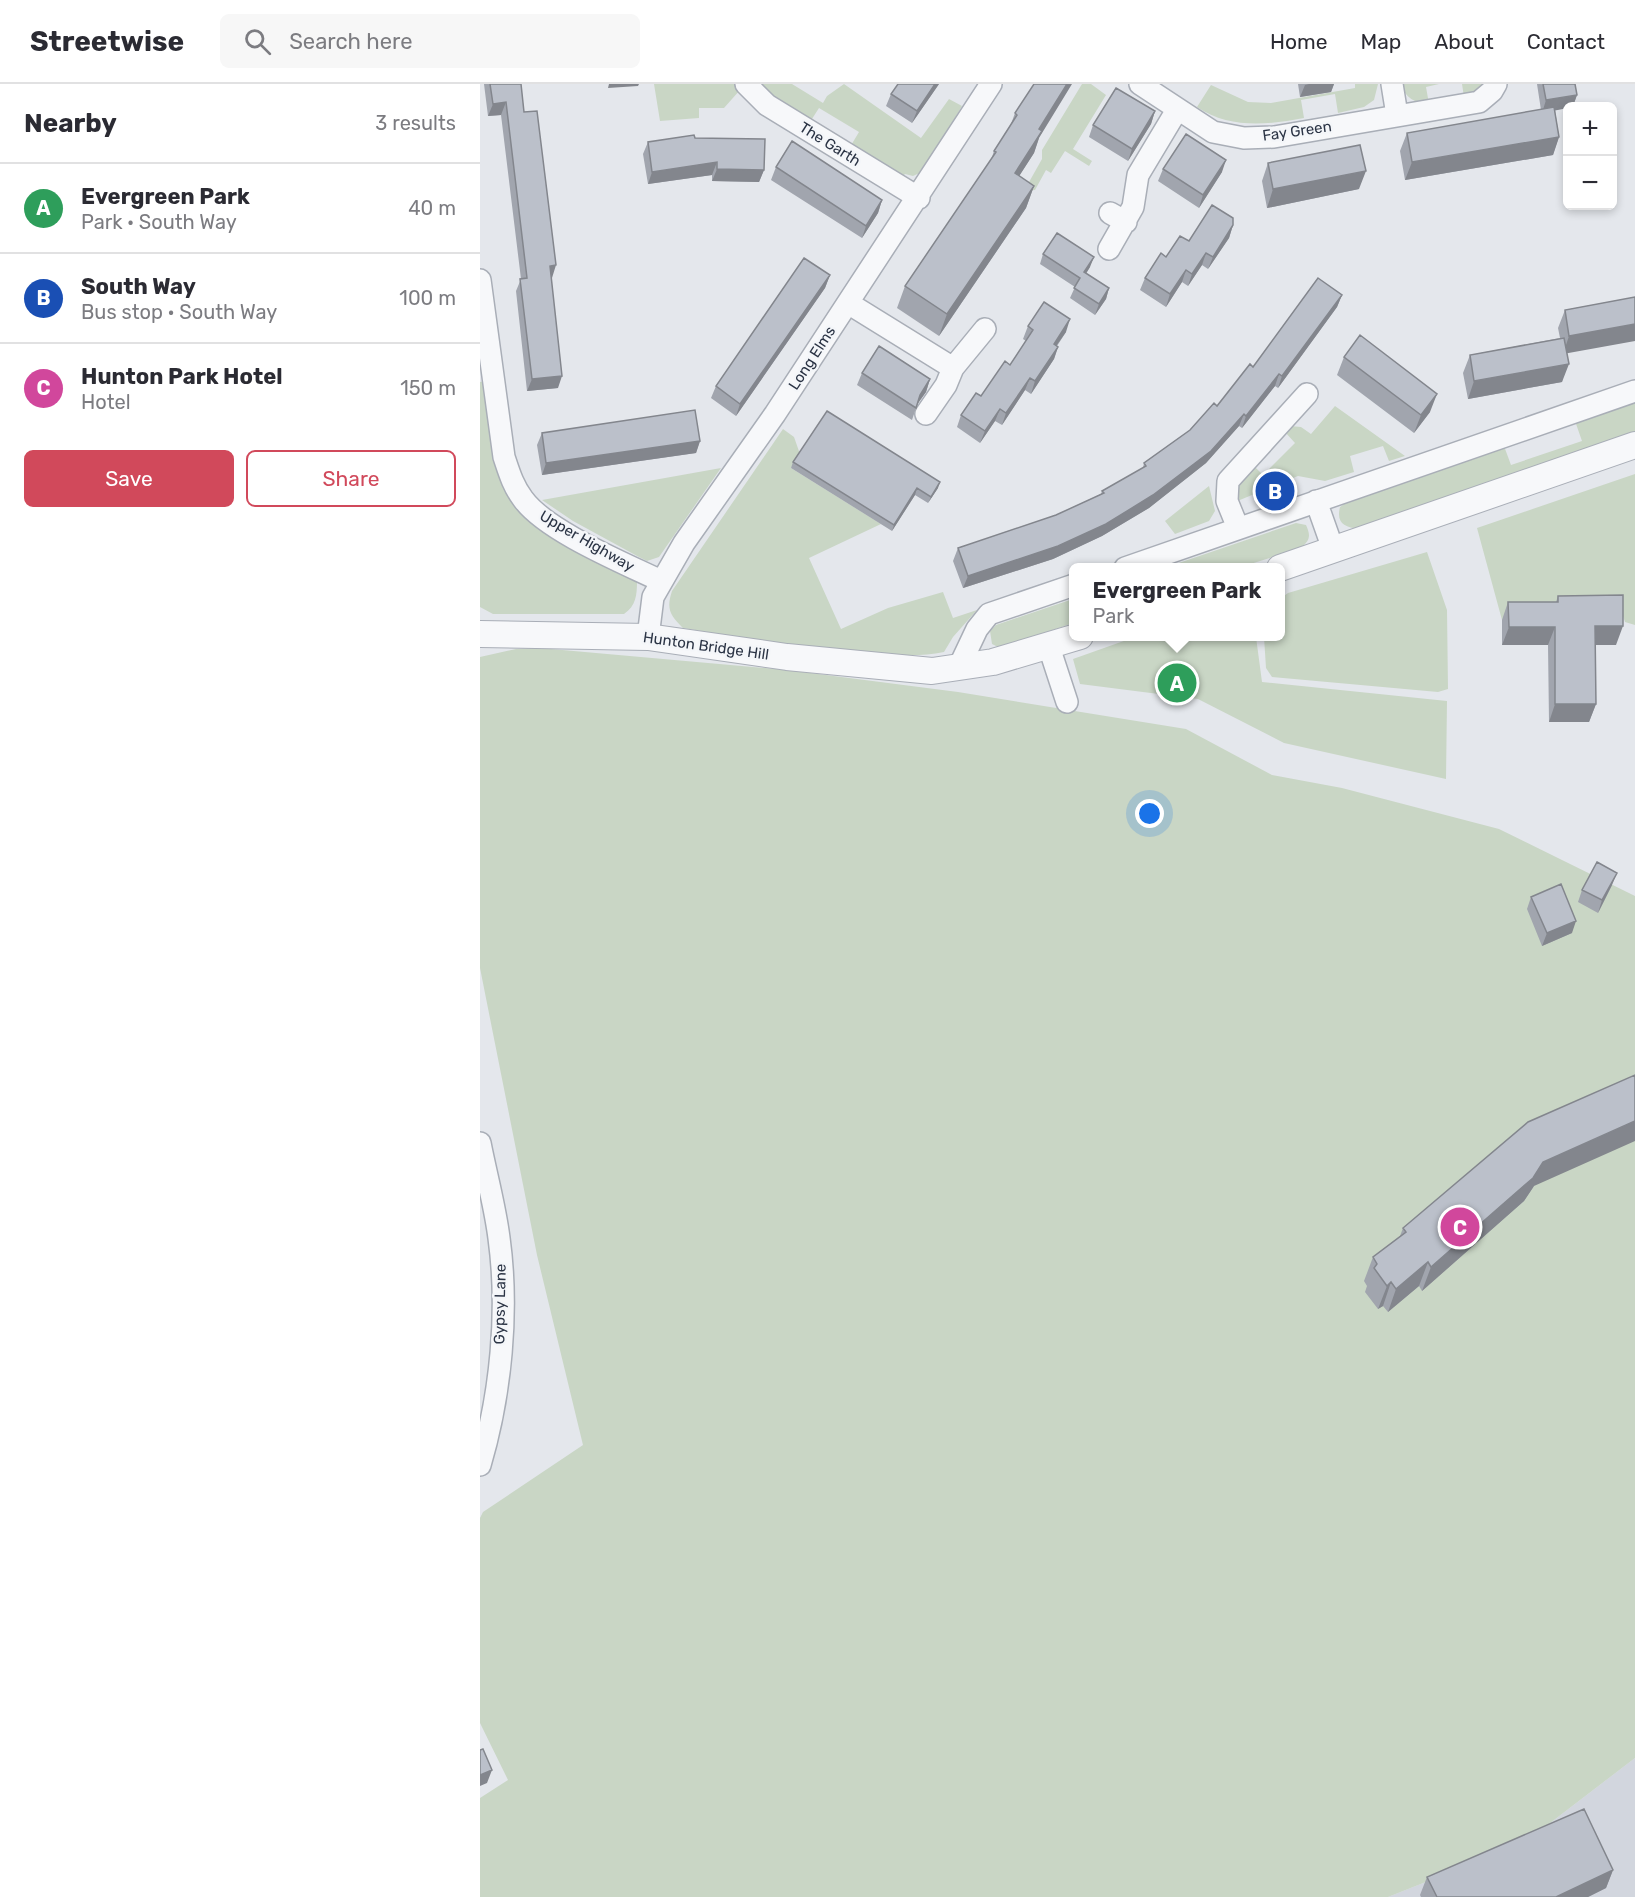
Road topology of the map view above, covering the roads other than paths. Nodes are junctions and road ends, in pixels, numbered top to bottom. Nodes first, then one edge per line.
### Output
1 (746, 84) edge
2 (991, 84) edge
3 (1140, 84) edge
4 (1392, 84) edge
5 (1496, 84) edge
6 (1177, 110) junction
7 (1397, 115) junction
8 (919, 198) junction
9 (1109, 249) dead end
10 (480, 280) edge
11 (848, 303) junction
12 (985, 329) dead end
13 (953, 368) junction
14 (1635, 391) edge
15 (1307, 394) dead end
16 (926, 414) dead end
17 (1635, 445) edge
18 (1316, 501) junction
19 (1238, 528) junction
20 (1334, 549) junction
21 (1137, 563) edge
22 (1285, 565) edge
23 (662, 581) junction
24 (1069, 587) edge
25 (480, 633) edge
26 (648, 636) junction
27 (1069, 640) edge
28 (1049, 647) junction
29 (959, 667) junction
30 (1067, 702) dead end
31 (480, 1143) edge
32 (480, 1465) edge

1 - 8 street, The Garth
2 - 8 street, Long Elms
3 - 6 street, Fay Green
4 - 7 street
5 - 7 street, Fay Green
6 - 7 street, Fay Green
6 - 9 street
8 - 11 street, Long Elms
10 - 23 street, Upper Highway
11 - 13 street
11 - 23 street, Long Elms
12 - 13 street
13 - 16 street
14 - 18 street
15 - 19 street
17 - 20 street
18 - 19 street
18 - 20 street
19 - 21 street
20 - 22 street
23 - 26 street, Long Elms
24 - 29 street
25 - 26 street, Hunton Bridge Hill
26 - 29 street, Hunton Bridge Hill
27 - 28 street, Hunton Bridge Hill
28 - 29 street, Hunton Bridge Hill
28 - 30 street
31 - 32 street, Gypsy Lane

